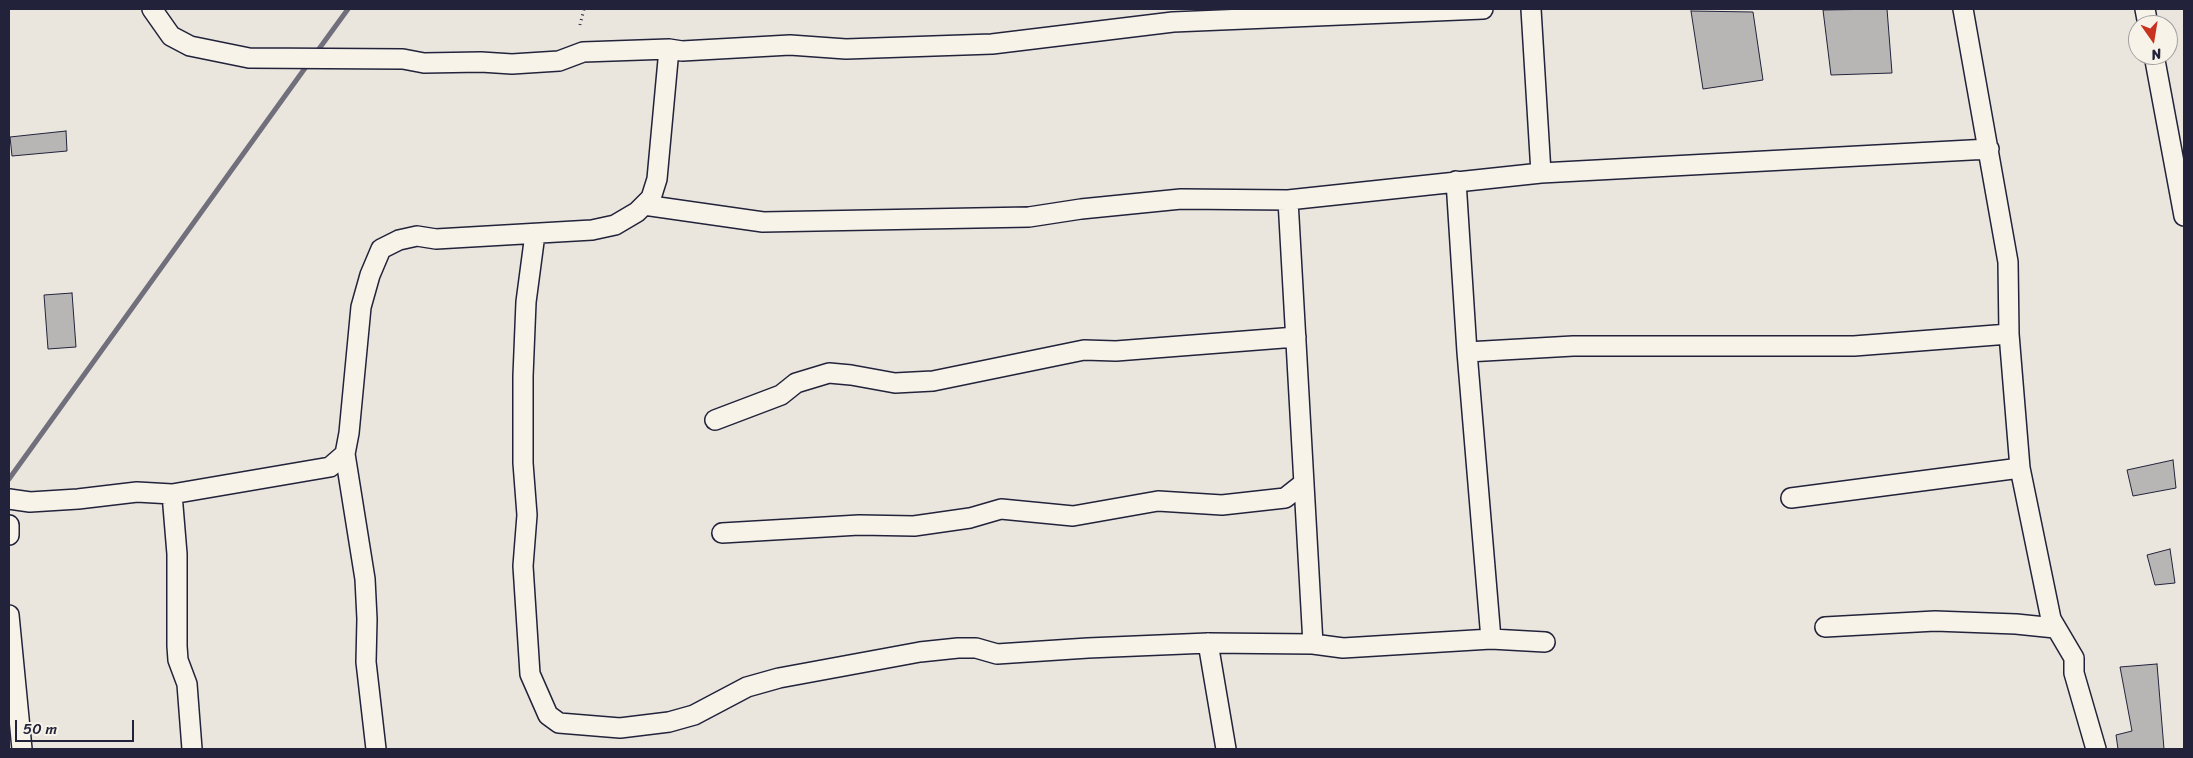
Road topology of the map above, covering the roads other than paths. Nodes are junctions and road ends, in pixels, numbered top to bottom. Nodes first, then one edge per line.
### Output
1 (152, 9) edge
2 (1483, 9) edge
3 (1531, 9) edge
4 (1963, 9) edge
5 (1415, 10) edge
6 (1239, 14) edge
7 (669, 49) junction
8 (2156, 65) edge
9 (1989, 149) junction
10 (1541, 173) junction
11 (1456, 181) junction
12 (1288, 200) junction
13 (644, 206) junction
14 (2184, 216) edge
15 (535, 234) junction
16 (2009, 334) junction
17 (1296, 337) junction
18 (1467, 352) junction
19 (716, 420) dead end
20 (345, 454) junction
21 (2020, 468) junction
22 (1304, 483) junction
23 (172, 494) junction
24 (1791, 498) dead end
25 (9, 499) edge
26 (9, 525) edge
27 (722, 533) dead end
28 (9, 535) edge
29 (9, 615) edge
30 (1825, 627) dead end
31 (2055, 628) junction
32 (1491, 638) junction
33 (1545, 642) dead end
34 (1208, 643) junction
35 (1313, 644) junction
36 (22, 749) edge
37 (192, 749) edge
38 (376, 749) edge
39 (1226, 749) edge
40 (2096, 749) edge

1 - 7 street
2 - 5 street
3 - 10 street
4 - 9 street
5 - 6 street
6 - 7 street
7 - 13 street
8 - 14 street
9 - 10 street
9 - 16 street
10 - 11 street
11 - 12 street
11 - 18 street
12 - 13 street
12 - 17 street
13 - 15 street
15 - 20 street
15 - 34 street
16 - 18 street
16 - 21 street
17 - 19 street
17 - 22 street
18 - 32 street
20 - 23 street
20 - 38 street
21 - 24 street
21 - 31 street
22 - 27 street
22 - 35 street
23 - 25 street
23 - 37 street
26 - 28 street
29 - 36 street
30 - 31 street
31 - 40 street
32 - 33 street
32 - 35 street
34 - 35 street
34 - 39 street

